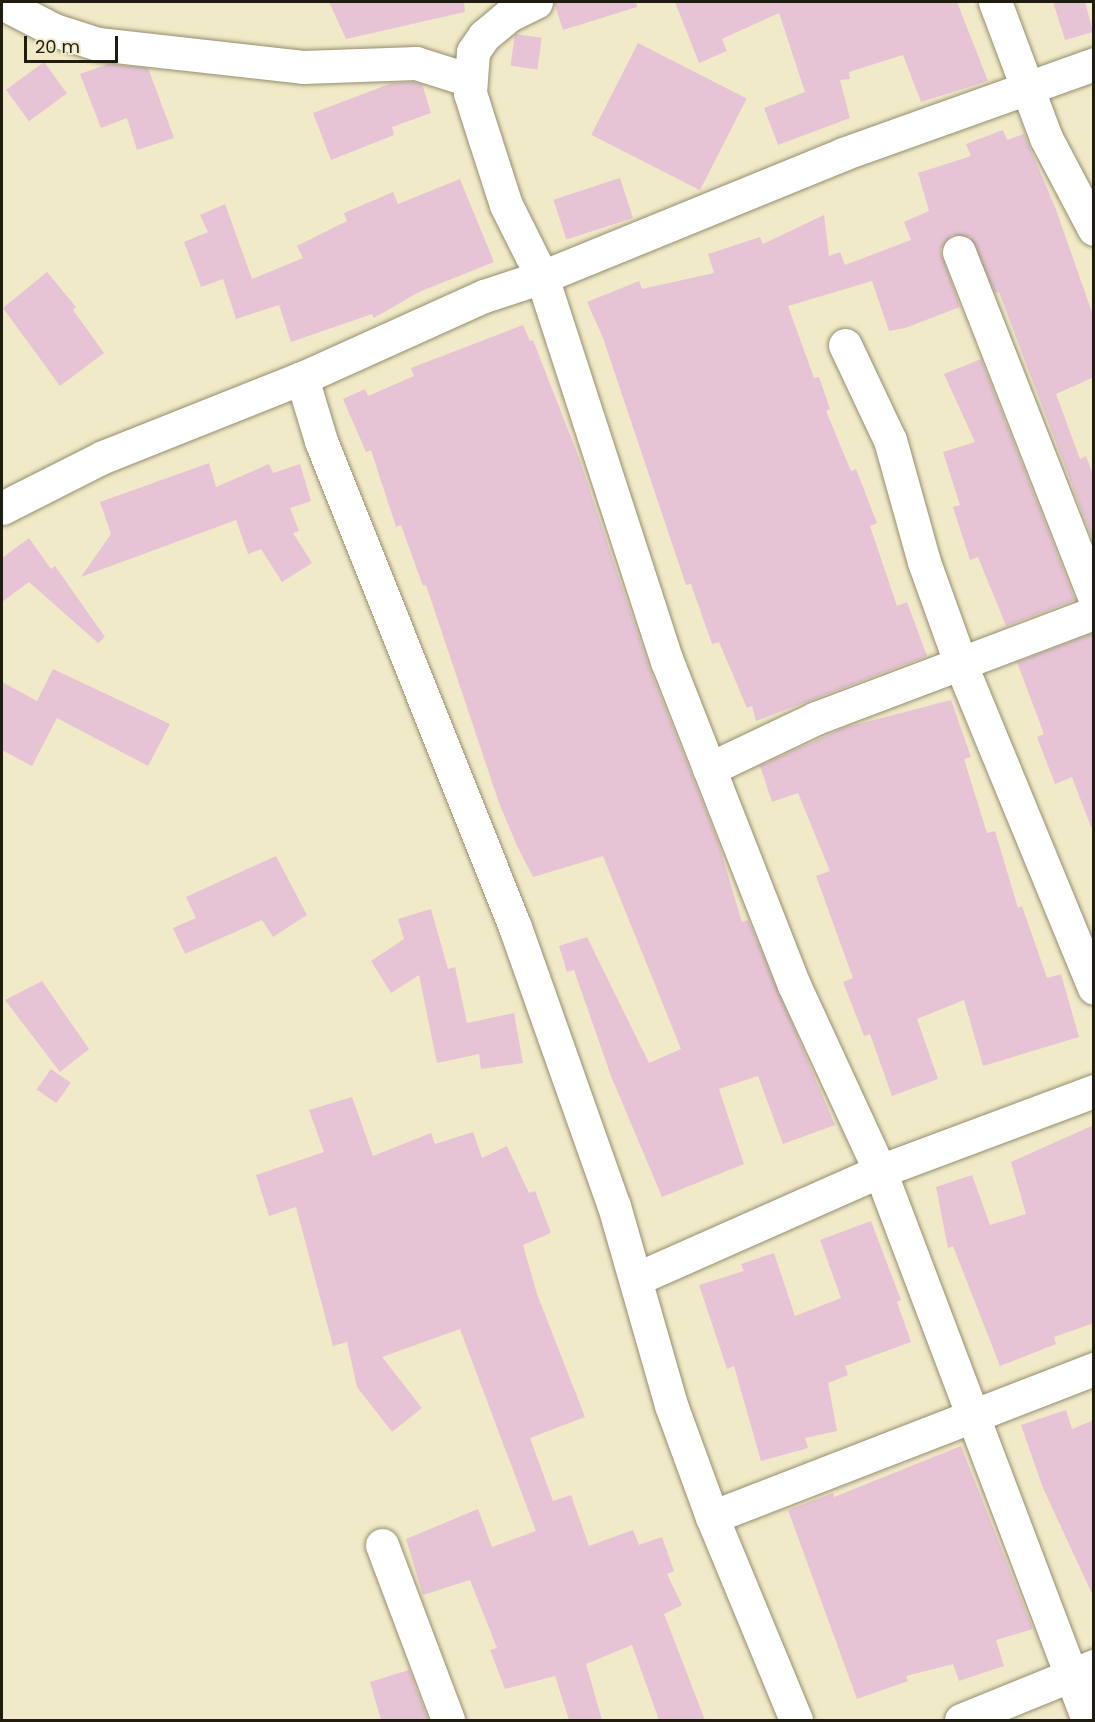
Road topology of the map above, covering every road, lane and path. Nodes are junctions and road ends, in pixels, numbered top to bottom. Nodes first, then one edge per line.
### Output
1 (536, 2) edge
2 (995, 2) edge
3 (2, 3) edge
4 (1094, 64) edge
5 (470, 80) junction
6 (1029, 88) junction
7 (1094, 229) edge
8 (959, 252) dead end
9 (542, 277) junction
10 (845, 345) dead end
11 (302, 378) junction
12 (2, 508) edge
13 (1094, 596) edge
14 (1094, 613) edge
15 (961, 665) junction
16 (709, 769) junction
17 (1094, 988) edge
18 (1094, 1091) edge
19 (880, 1171) junction
20 (636, 1279) junction
21 (1094, 1369) edge
22 (972, 1414) junction
23 (712, 1517) junction
24 (382, 1545) dead end
25 (1082, 1670) edge
26 (448, 1720) edge
27 (796, 1720) edge
28 (961, 1720) edge
29 (1088, 1720) edge

1 - 5 street
2 - 6 street
3 - 5 street
4 - 6 street
5 - 9 street
6 - 7 street
6 - 9 street
8 - 13 street
9 - 11 street
9 - 16 street
10 - 15 street
11 - 12 street
11 - 20 street
14 - 15 street
15 - 16 street
15 - 17 street
16 - 19 street
18 - 19 street
19 - 20 street
19 - 22 street
20 - 23 street
21 - 22 street
22 - 23 street
22 - 25 street
23 - 27 street
24 - 26 street
25 - 28 street
25 - 29 street

